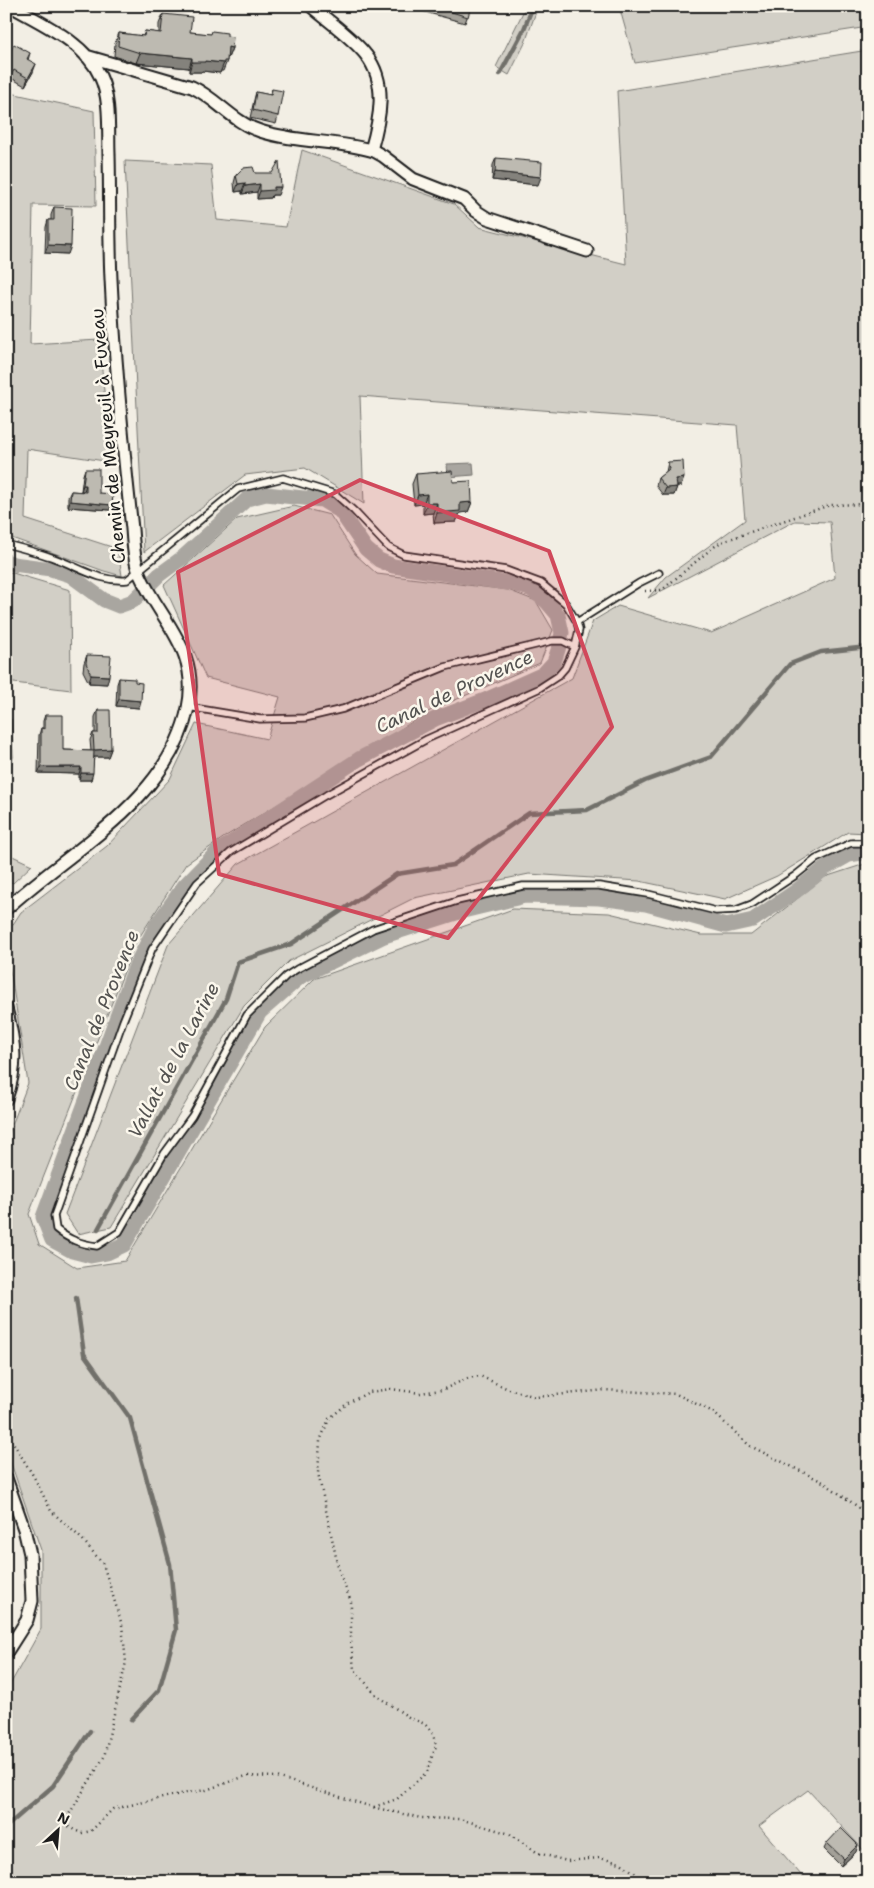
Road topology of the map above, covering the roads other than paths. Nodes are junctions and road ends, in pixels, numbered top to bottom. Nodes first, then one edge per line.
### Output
1 (11, 6) edge
2 (311, 6) edge
3 (86, 56) junction
4 (371, 150) junction
5 (587, 251) dead end
6 (6, 544) edge
7 (139, 572) junction
8 (659, 572) dead end
9 (577, 622) junction
10 (575, 647) junction
11 (188, 707) junction
12 (868, 843) edge
13 (6, 909) edge
14 (6, 1008) edge
15 (6, 1099) edge
16 (6, 1478) edge
17 (6, 1654) edge

1 - 3 street, Chemin de Meyreuil à Fuveau
2 - 4 street
3 - 4 street
3 - 7 street, Chemin de Meyreuil à Fuveau
4 - 5 street
6 - 7 lane
7 - 9 lane
7 - 11 street, Chemin de Meyreuil à Fuveau
8 - 9 lane
9 - 10 lane
10 - 11 lane
10 - 12 lane
11 - 13 street, Chemin de Meyreuil à Fuveau
14 - 15 street
16 - 17 street

